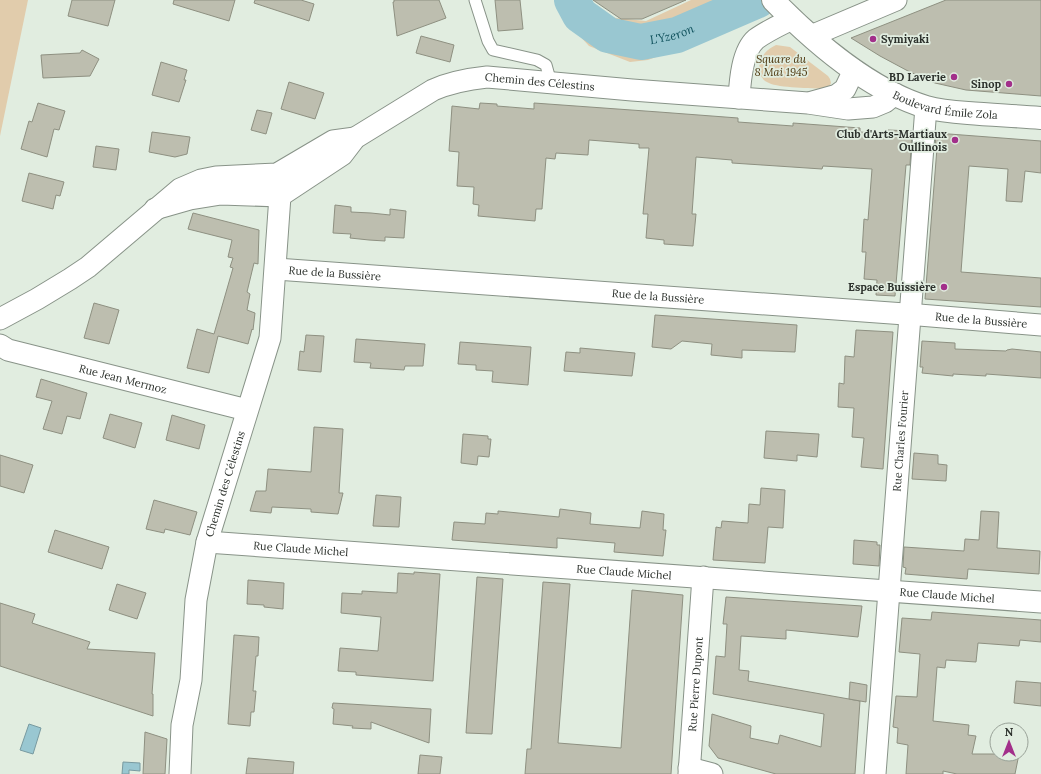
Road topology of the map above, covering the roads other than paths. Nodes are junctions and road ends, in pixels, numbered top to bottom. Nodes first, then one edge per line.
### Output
1 (475, 0) edge
2 (896, 0) edge
3 (782, 10) edge
4 (811, 36) junction
5 (854, 70) junction
6 (551, 83) junction
7 (894, 94) junction
8 (739, 98) junction
9 (808, 103) junction
10 (926, 107) junction
11 (1041, 118) edge
12 (355, 138) junction
13 (277, 174) junction
14 (280, 196) junction
15 (155, 209) junction
16 (276, 269) junction
17 (909, 314) junction
18 (0, 319) edge
19 (1041, 325) edge
20 (0, 345) edge
21 (247, 410) junction
22 (207, 542) junction
23 (703, 577) junction
24 (889, 590) junction
25 (1041, 602) edge
26 (689, 771) edge
27 (180, 774) edge
28 (712, 774) edge
29 (875, 774) edge

1 - 6 lane
2 - 4 street
3 - 4 main road, Boulevard Émile Zola
3 - 8 street
4 - 5 main road, Boulevard Émile Zola
5 - 7 main road, Boulevard Émile Zola
5 - 9 street, Chemin des Célestins
6 - 8 street, Chemin des Célestins
6 - 12 street, Chemin des Célestins
7 - 9 street, Chemin des Célestins
7 - 10 main road, Boulevard Émile Zola
8 - 9 street, Chemin des Célestins
10 - 11 main road, Boulevard Émile Zola
10 - 17 street, Rue Charles Fourier
12 - 13 street, Chemin des Célestins
12 - 14 street, Chemin des Célestins
13 - 14 street, Chemin des Célestins
13 - 15 street
14 - 15 street
14 - 16 street, Chemin des Célestins
15 - 18 street
16 - 17 street, Rue de la Bussière
16 - 21 street, Chemin des Célestins
17 - 19 street, Rue de la Bussière
17 - 24 street, Rue Charles Fourier
20 - 21 street, Rue Jean Mermoz
21 - 22 street, Chemin des Célestins
22 - 23 street, Rue Claude Michel
22 - 27 street, Chemin des Célestins
23 - 24 street, Rue Claude Michel
23 - 26 street, Rue Pierre Dupont
24 - 25 street, Rue Claude Michel
24 - 29 street, Rue Charles Fourier
26 - 28 street, Rue Pierre Dupont

